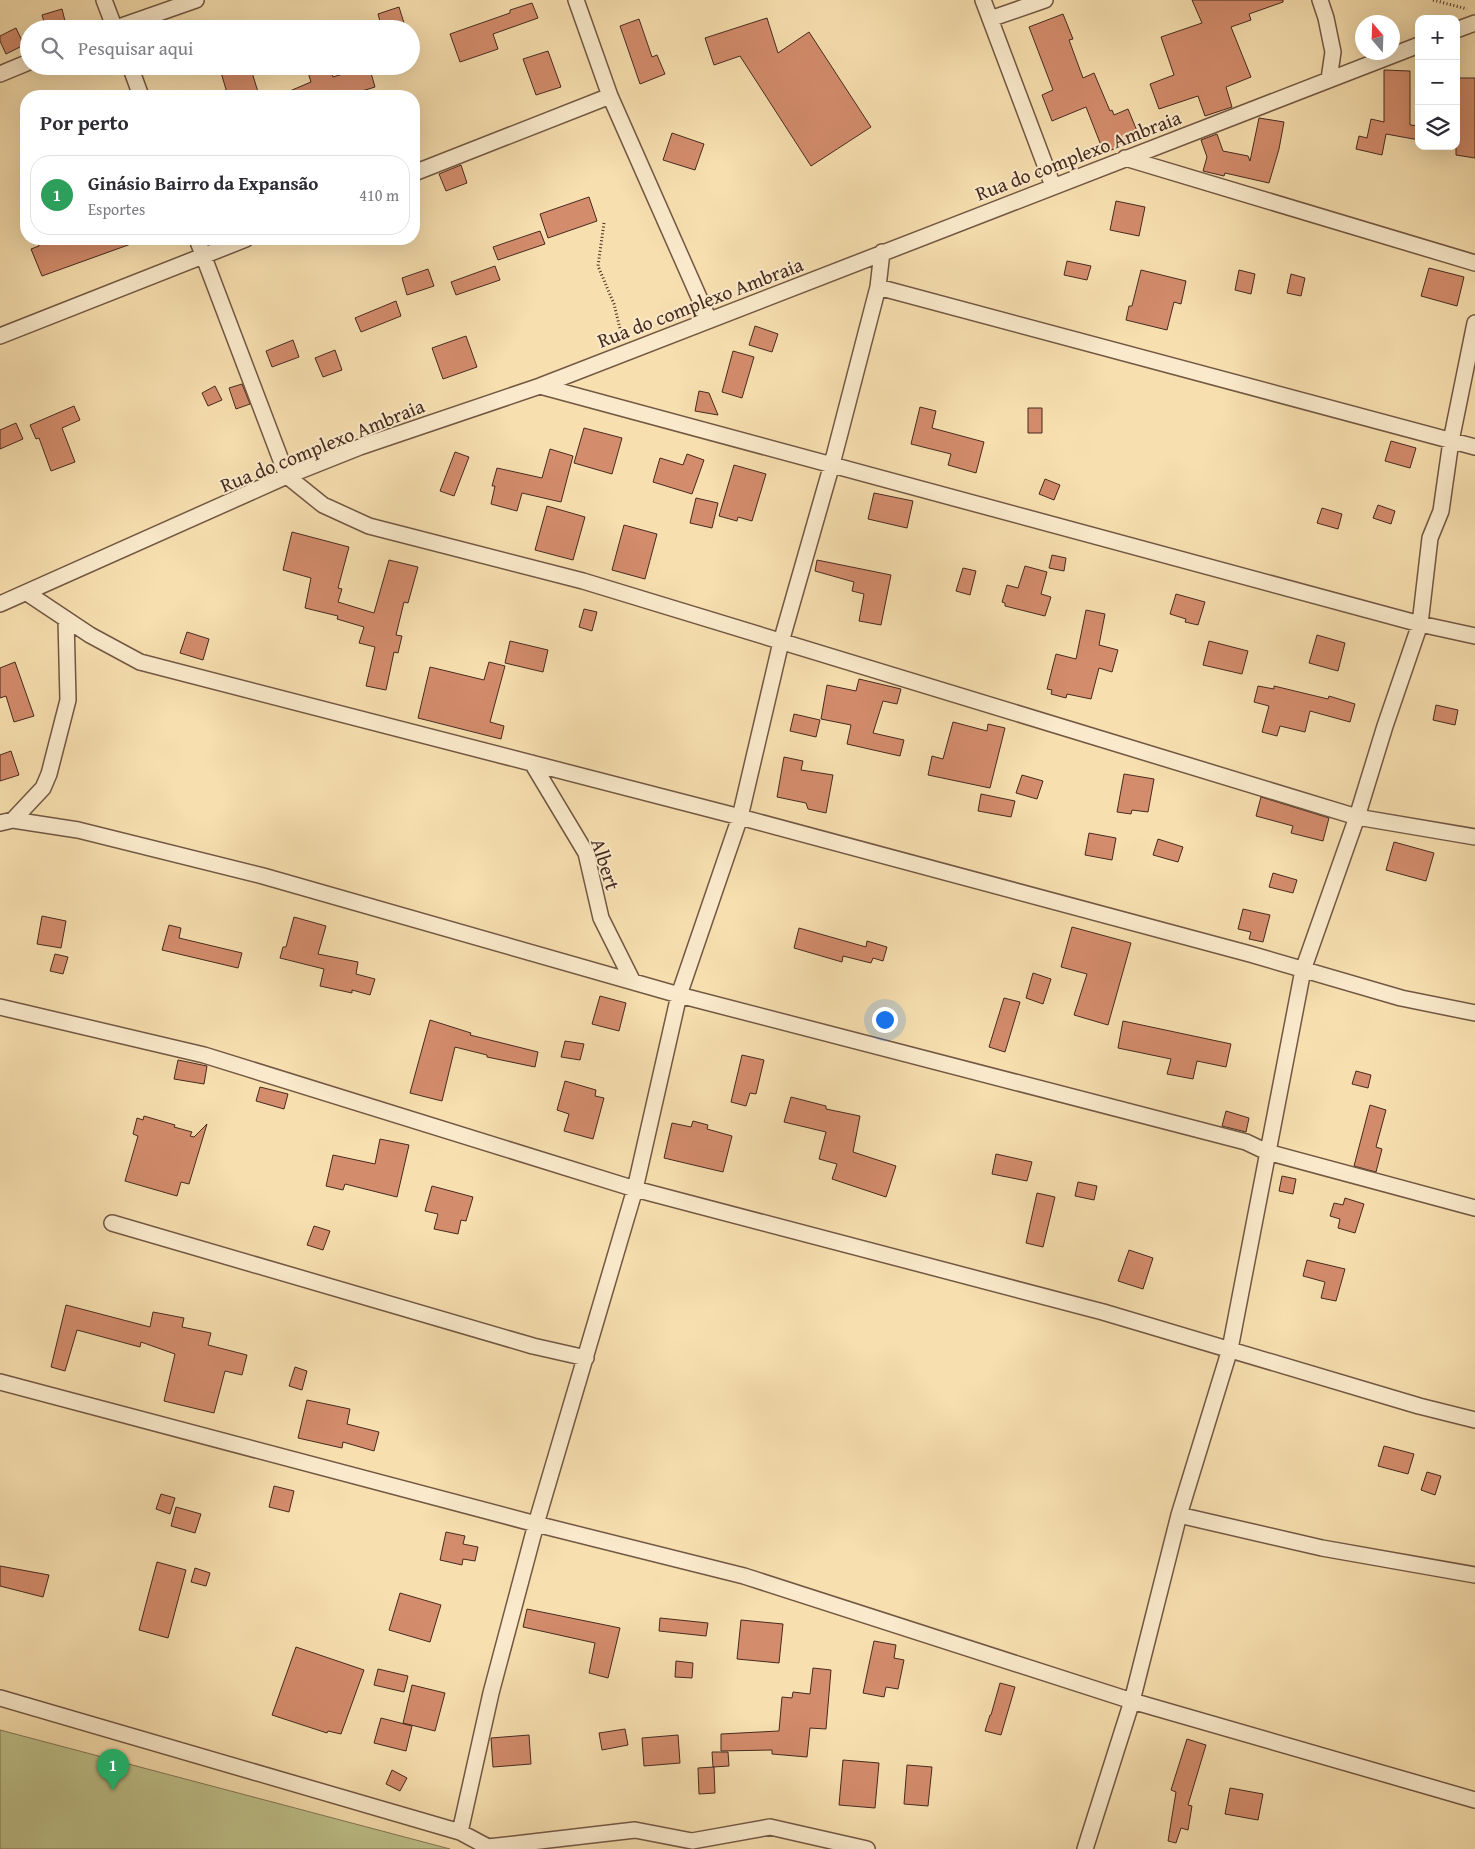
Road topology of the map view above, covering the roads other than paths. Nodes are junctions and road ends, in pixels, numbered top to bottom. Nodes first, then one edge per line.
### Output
1 (104, 0) edge
2 (196, 0) edge
3 (576, 0) edge
4 (983, 0) edge
5 (1045, 0) edge
6 (1320, 0) edge
7 (990, 19) junction
8 (111, 20) edge
9 (137, 20) edge
10 (1475, 23) edge
11 (1460, 29) edge
12 (1415, 47) edge
13 (20, 66) edge
14 (0, 74) edge
15 (134, 75) edge
16 (1329, 79) junction
17 (140, 90) edge
18 (610, 96) junction
19 (1125, 158) junction
20 (420, 171) edge
21 (1052, 186) junction
22 (199, 245) edge
23 (231, 245) edge
24 (882, 252) junction
25 (203, 256) junction
26 (1475, 263) edge
27 (878, 287) junction
28 (709, 320) junction
29 (1475, 323) edge
30 (0, 336) edge
31 (540, 386) junction
32 (1451, 440) junction
33 (1475, 447) edge
34 (832, 464) junction
35 (288, 476) junction
36 (27, 593) junction
37 (0, 604) edge
38 (66, 619) junction
39 (1420, 624) junction
40 (1475, 636) edge
41 (781, 642) junction
42 (532, 763) junction
43 (1357, 817) junction
44 (740, 818) junction
45 (7, 821) edge
46 (1475, 837) edge
47 (1303, 970) junction
48 (633, 982) junction
49 (679, 994) junction
50 (0, 1007) edge
51 (1475, 1013) edge
52 (1267, 1152) junction
53 (634, 1189) junction
54 (1475, 1208) edge
55 (112, 1223) dead end
56 (1230, 1349) junction
57 (586, 1358) junction
58 (0, 1382) edge
59 (1475, 1420) edge
60 (1179, 1515) junction
61 (536, 1524) junction
62 (1475, 1575) edge
63 (0, 1698) edge
64 (1132, 1701) junction
65 (1475, 1800) edge
66 (460, 1832) junction
67 (691, 1845) edge
68 (487, 1848) edge
69 (867, 1849) edge
70 (1085, 1849) edge

1 - 8 street
2 - 9 street
3 - 18 street
4 - 7 street
5 - 7 street
6 - 16 street
7 - 21 street
10 - 11 street
12 - 16 street, Rua do complexo Ambraia
13 - 14 street
15 - 17 street
16 - 19 street, Rua do complexo Ambraia
18 - 20 street
18 - 28 street
19 - 21 street, Rua do complexo Ambraia
19 - 26 street
21 - 24 street, Rua do complexo Ambraia
22 - 25 street
23 - 25 street
24 - 27 street
24 - 28 street, Rua do complexo Ambraia
25 - 30 street
25 - 35 street
27 - 32 street
27 - 34 street
28 - 31 street, Rua do complexo Ambraia
29 - 32 street
31 - 34 street
31 - 35 street, Rua do complexo Ambraia
32 - 33 street
32 - 39 street
34 - 39 street
34 - 41 street
35 - 36 street, Rua do complexo Ambraia
35 - 41 street
36 - 37 street, Rua do complexo Ambraia
36 - 38 street
38 - 42 street
38 - 45 street
39 - 40 street
39 - 43 street
41 - 43 street
41 - 44 street
42 - 44 street
42 - 48 street, Albert
43 - 46 street
43 - 47 street
44 - 47 street
44 - 49 street
45 - 48 street
47 - 51 street
47 - 52 street
48 - 49 street
49 - 52 street
49 - 53 street
50 - 53 street
52 - 54 street
52 - 56 street
53 - 56 street
53 - 57 street
55 - 57 street
56 - 59 street
56 - 60 street
57 - 61 street
58 - 61 street
60 - 62 street
60 - 64 street
61 - 64 street
61 - 66 street
63 - 66 street
64 - 65 street
64 - 70 street
66 - 68 street
67 - 68 street
67 - 69 street

